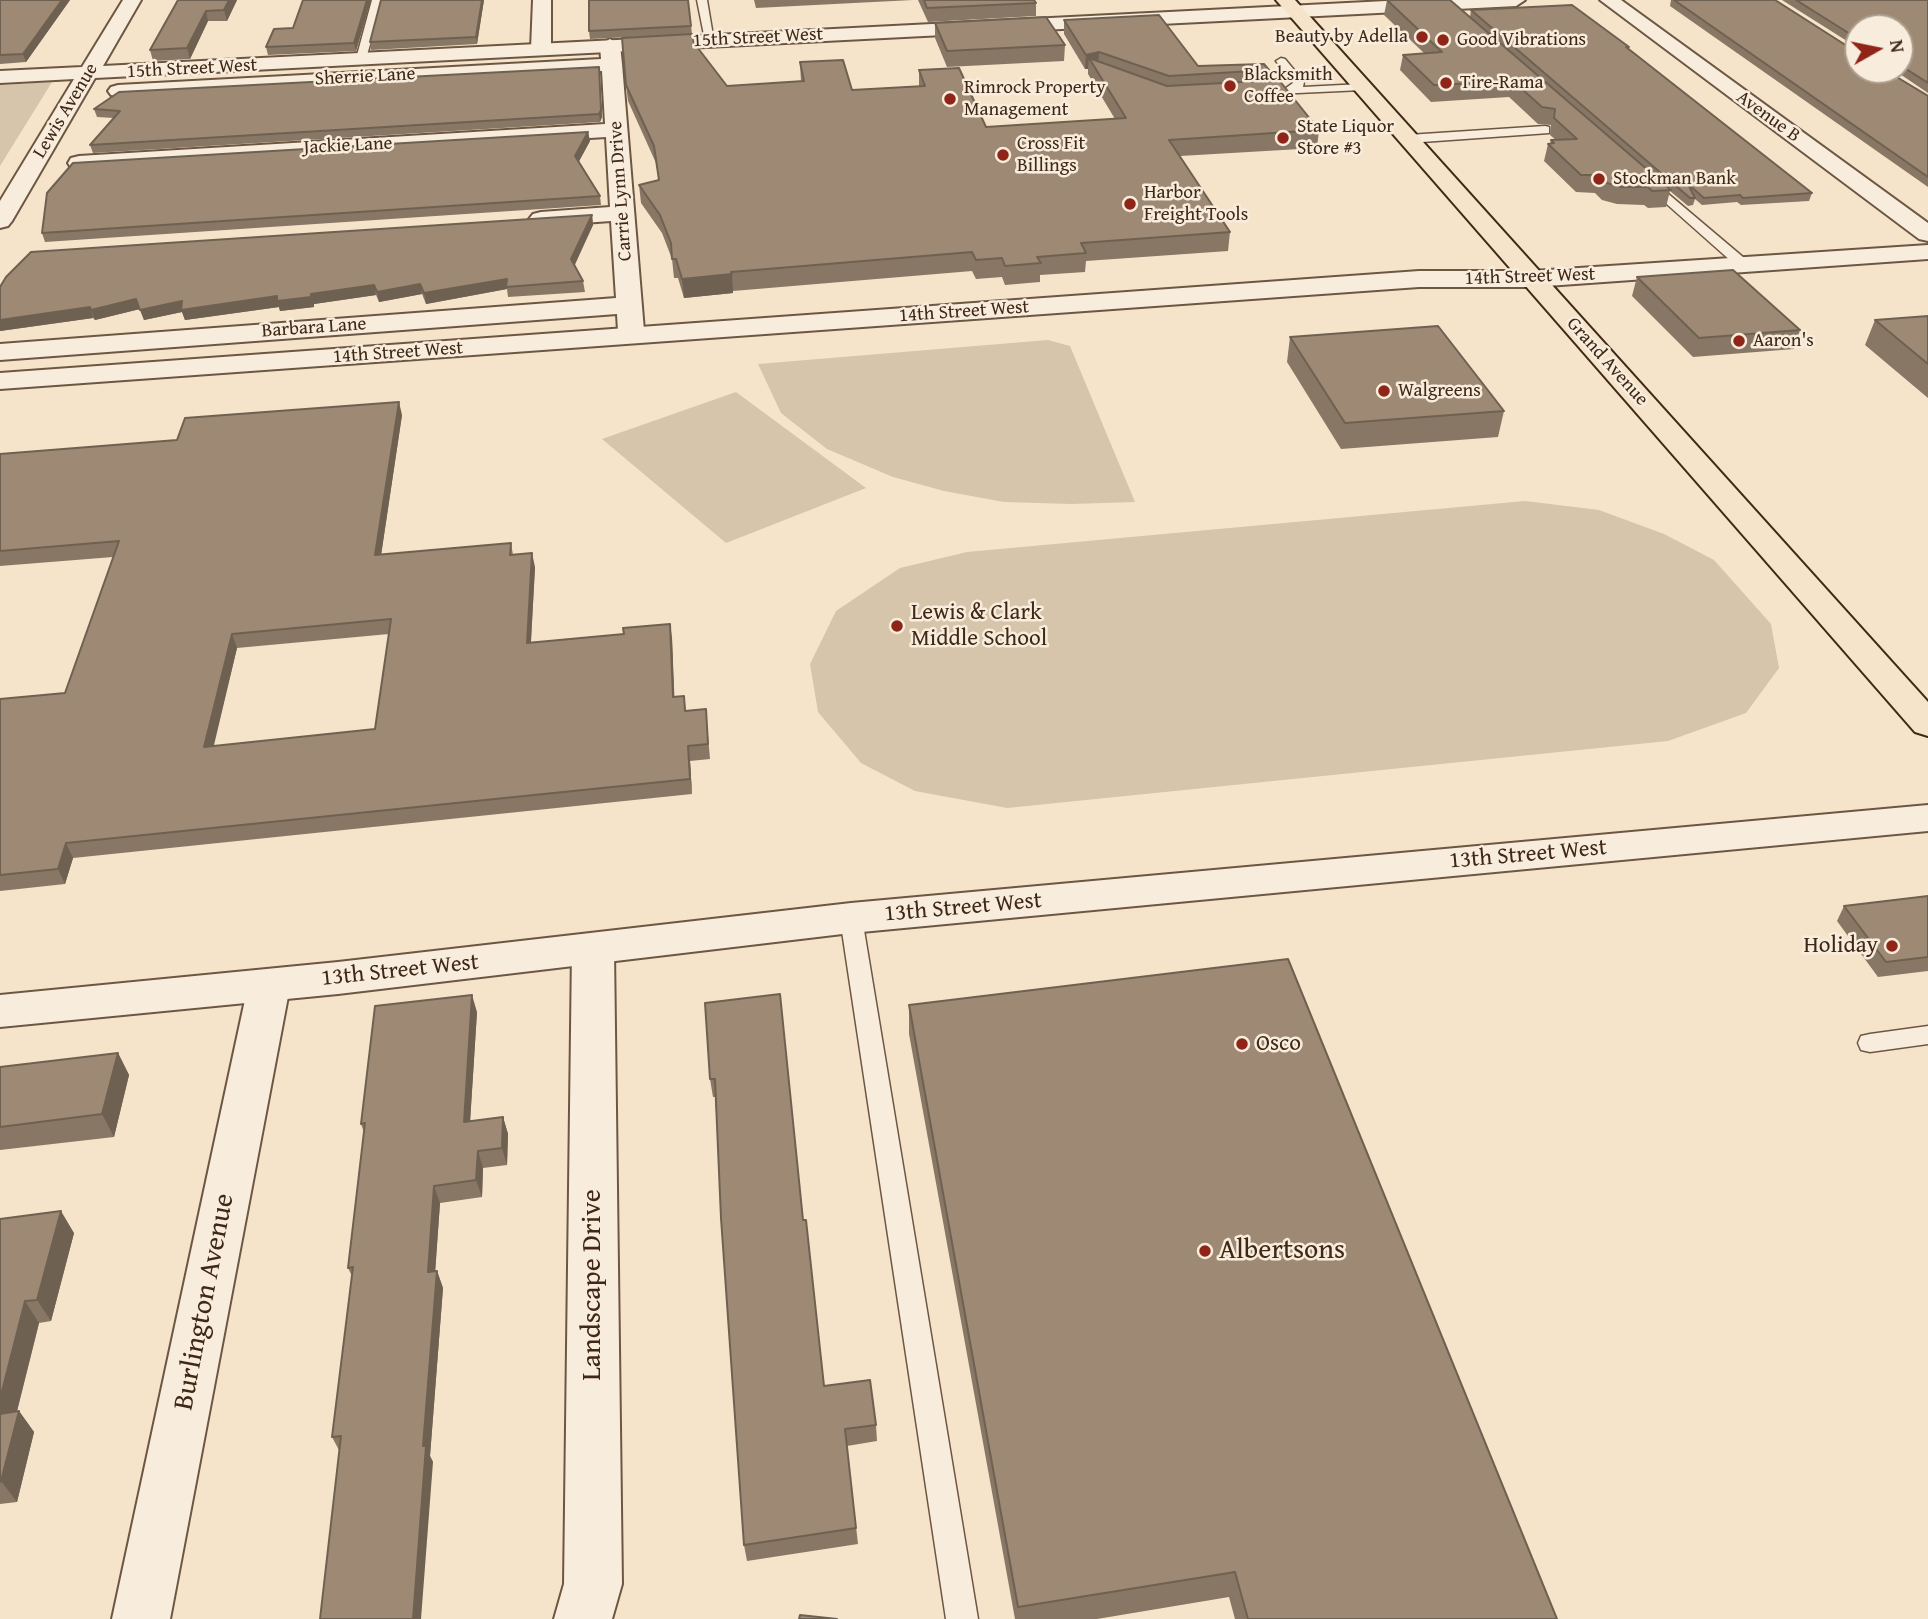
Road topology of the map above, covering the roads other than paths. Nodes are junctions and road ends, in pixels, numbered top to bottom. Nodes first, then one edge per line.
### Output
1 (132, 0) edge
2 (377, 0) edge
3 (542, 0) edge
4 (702, 0) edge
5 (1516, 0) edge
6 (1609, 0) edge
7 (1290, 6) edge
8 (710, 40) junction
9 (541, 49) junction
10 (611, 54) junction
11 (361, 59) junction
12 (1281, 61) dead end
13 (89, 74) junction
14 (0, 77) edge
15 (1362, 87) junction
16 (118, 91) edge
17 (1289, 91) junction
18 (1248, 93) edge
19 (616, 130) junction
20 (1545, 130) edge
21 (1408, 139) junction
22 (79, 163) edge
23 (1635, 170) edge
24 (622, 213) junction
25 (0, 221) edge
26 (512, 221) edge
27 (1928, 234) edge
28 (1928, 252) edge
29 (1745, 265) junction
30 (1532, 279) junction
31 (629, 305) junction
32 (631, 337) junction
33 (0, 352) edge
34 (0, 381) edge
35 (1928, 724) edge
36 (1928, 818) edge
37 (851, 918) junction
38 (593, 950) junction
39 (269, 986) junction
40 (0, 1011) edge
41 (1928, 1035) edge
42 (1870, 1043) dead end
43 (141, 1619) edge
44 (583, 1619) edge
45 (962, 1619) edge

1 - 13 street, Lewis Avenue
2 - 11 lane
3 - 9 street
4 - 8 lane
5 - 7 street, 15th Street West
6 - 27 street, Avenue B
7 - 8 street, 15th Street West
7 - 15 main road, Grand Avenue
8 - 10 street, 15th Street West
9 - 10 street, 15th Street West
9 - 11 street, 15th Street West
10 - 16 street, Sherrie Lane
10 - 19 street, Carrie Lynn Drive
11 - 13 street, 15th Street West
12 - 17 lane
13 - 14 street, 15th Street West
13 - 25 street, Lewis Avenue
15 - 17 lane
15 - 21 main road, Grand Avenue
17 - 18 lane
19 - 22 street, Jackie Lane
19 - 24 street, Carrie Lynn Drive
20 - 21 lane
21 - 30 main road, Grand Avenue
23 - 29 lane
24 - 26 street
24 - 31 street, Carrie Lynn Drive
28 - 29 street, 14th Street West
29 - 30 street, 14th Street West
30 - 32 street, 14th Street West
30 - 35 main road, Grand Avenue
31 - 32 street, Carrie Lynn Drive
31 - 33 street, Barbara Lane
32 - 34 street, 14th Street West
36 - 37 street, 13th Street West
37 - 38 street, 13th Street West
37 - 45 lane
38 - 39 street, 13th Street West
38 - 44 street, Landscape Drive
39 - 40 street, 13th Street West
39 - 43 street, Burlington Avenue
41 - 42 lane

